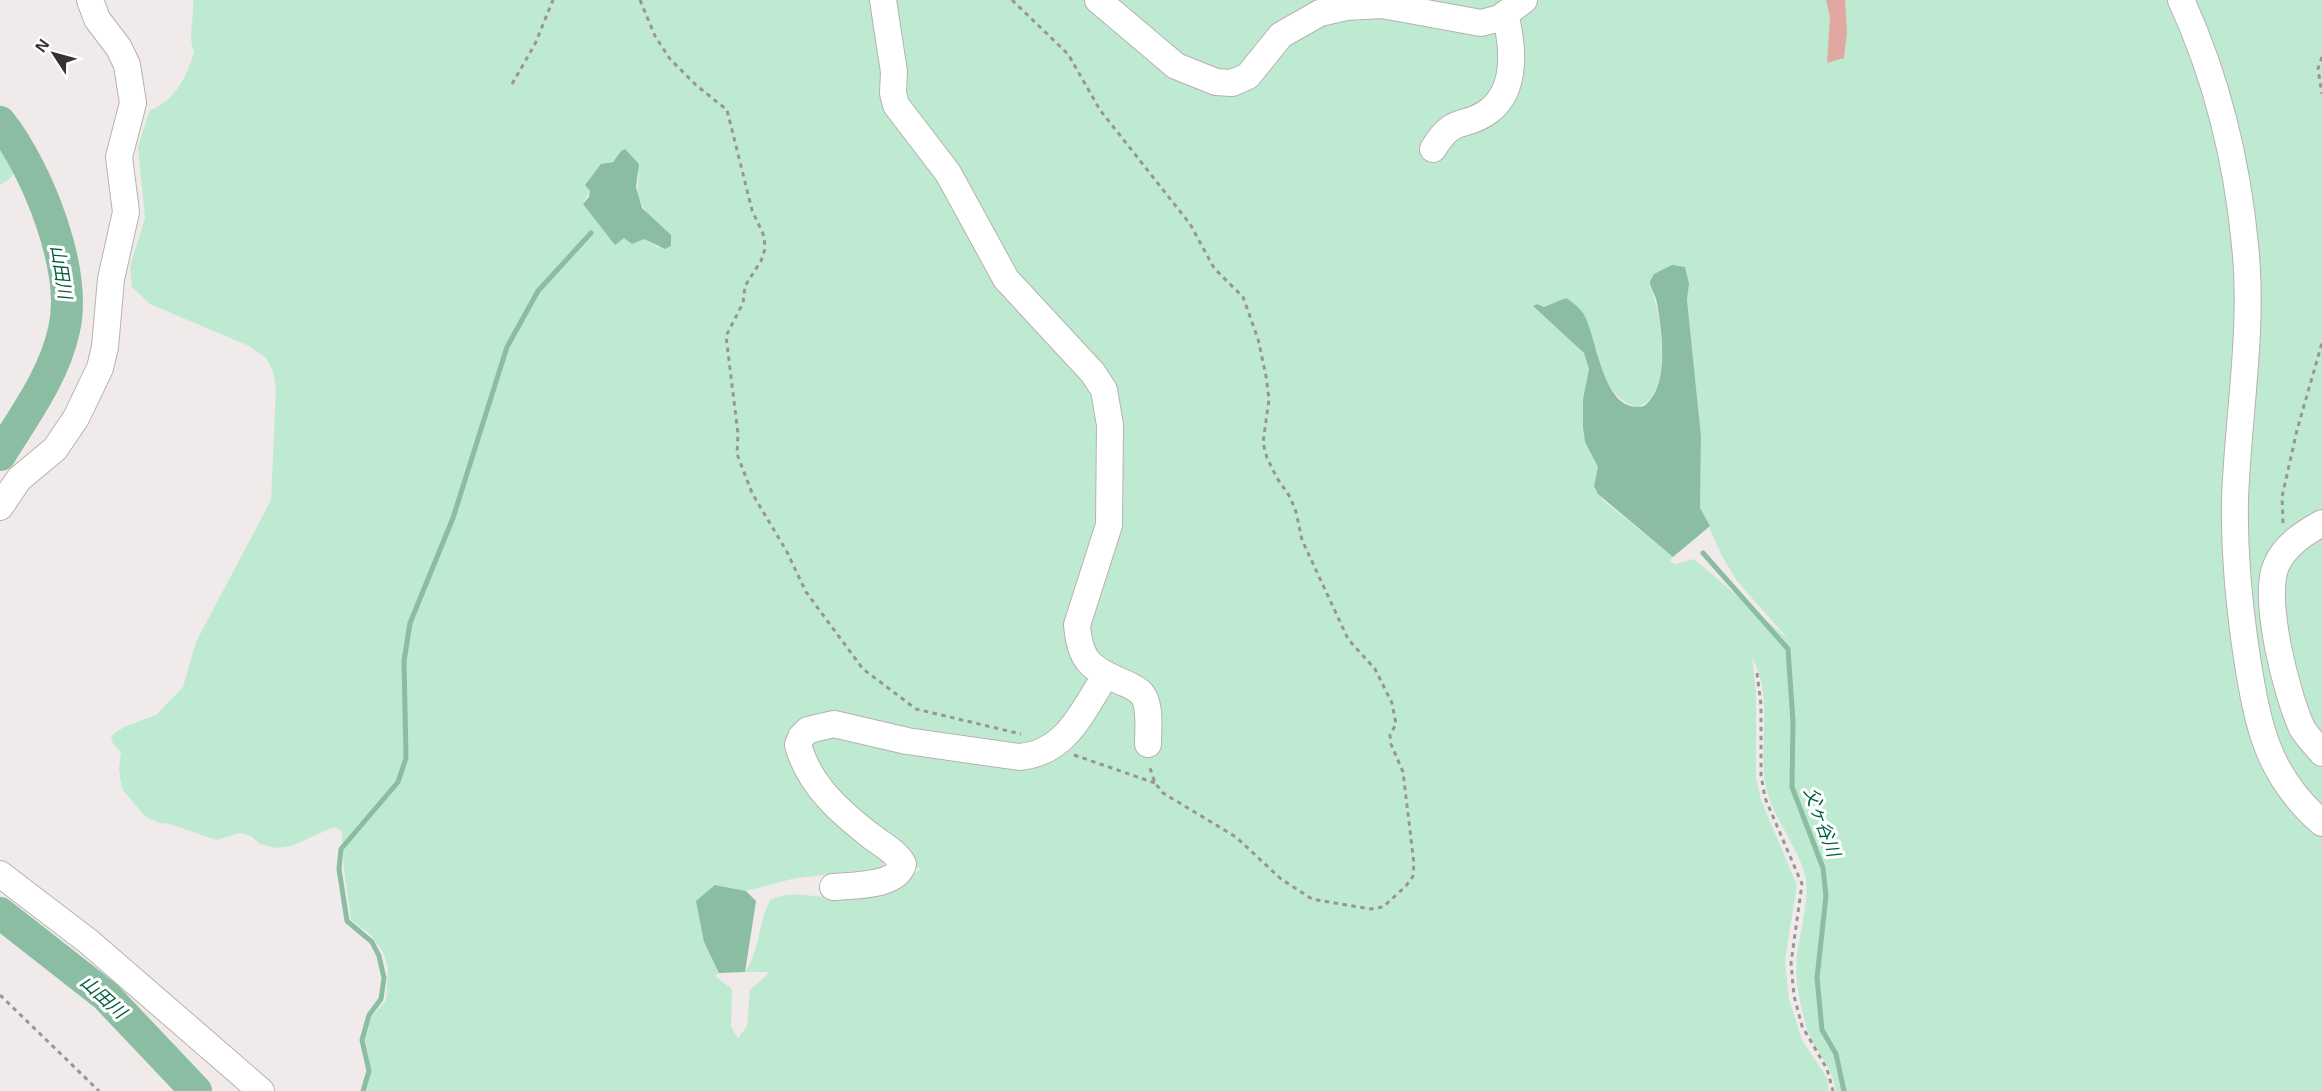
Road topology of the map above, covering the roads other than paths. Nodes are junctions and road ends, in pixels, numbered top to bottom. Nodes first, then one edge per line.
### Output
1 (90, 0) edge
2 (883, 0) edge
3 (1098, 0) edge
4 (2181, 0) edge
5 (1515, 7) edge
6 (1433, 149) dead end
7 (0, 507) edge
8 (2322, 523) edge
9 (1106, 675) junction
10 (1148, 744) road end
11 (2322, 753) edge
12 (2322, 823) edge
13 (0, 874) edge
14 (833, 888) dead end
15 (261, 1091) edge

1 - 7 street
2 - 9 street
3 - 5 street
4 - 12 street
5 - 6 street
8 - 11 street
9 - 10 street
9 - 14 street
13 - 15 street

